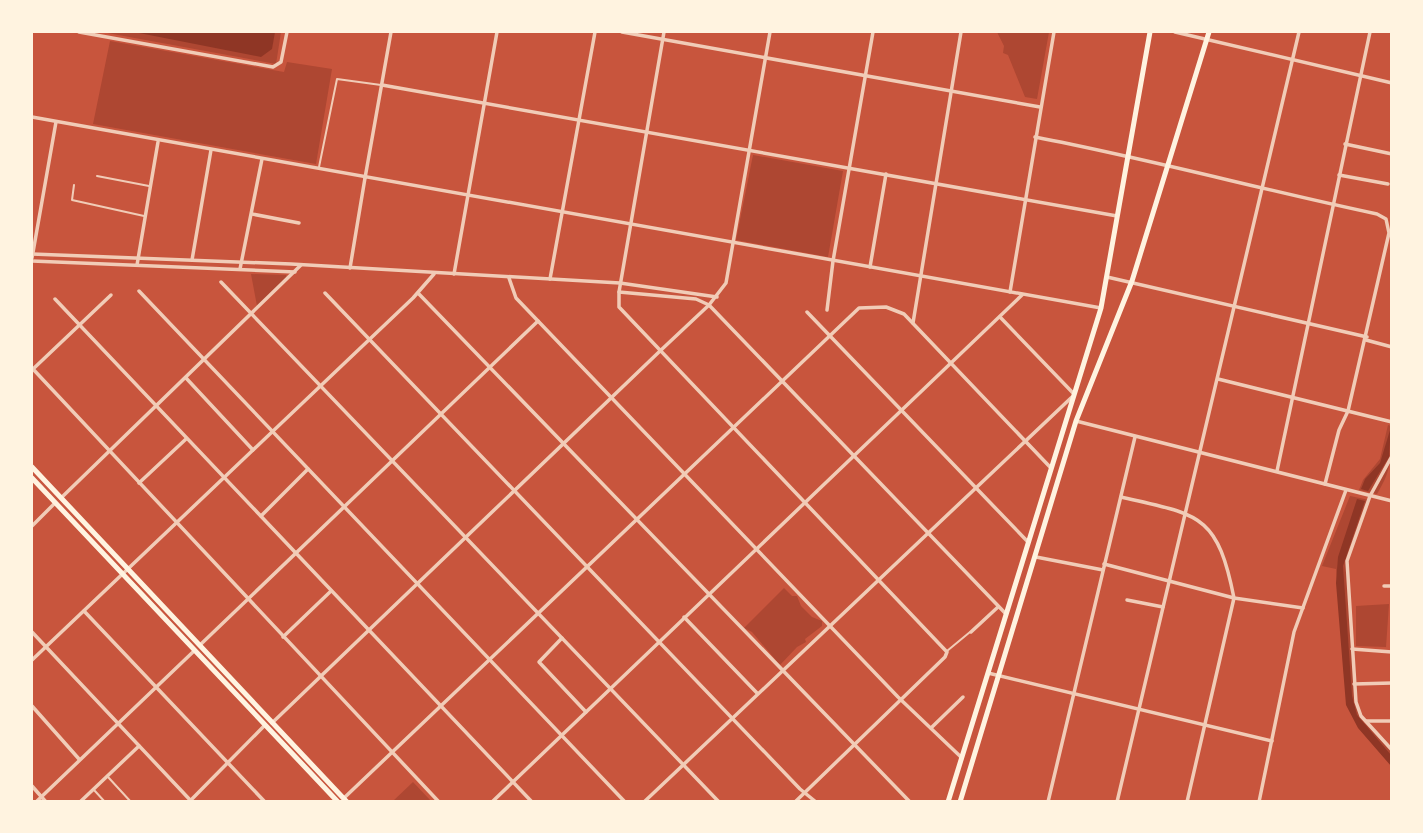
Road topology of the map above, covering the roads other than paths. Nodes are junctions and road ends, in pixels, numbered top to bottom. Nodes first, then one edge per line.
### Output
1 (79, 32) edge
2 (287, 32) edge
3 (391, 32) edge
4 (497, 32) edge
5 (595, 32) edge
6 (622, 32) edge
7 (664, 32) edge
8 (769, 32) edge
9 (873, 32) edge
10 (961, 32) edge
11 (1054, 32) edge
12 (1150, 32) edge
13 (1175, 32) edge
14 (1209, 32) edge
15 (1298, 32) edge
16 (1370, 32) edge
17 (662, 38) junction
18 (1207, 39) junction
19 (764, 57) junction
20 (1292, 60) junction
21 (865, 76) junction
22 (1360, 76) junction
23 (1391, 83) edge
24 (382, 85) junction
25 (951, 90) junction
26 (484, 104) junction
27 (1040, 107) junction
28 (32, 117) edge
29 (579, 119) junction
30 (57, 122) junction
31 (646, 132) junction
32 (1035, 137) junction
33 (158, 142) junction
34 (1345, 144) junction
35 (748, 149) junction
36 (211, 150) junction
37 (1391, 154) edge
38 (1128, 155) junction
39 (262, 159) junction
40 (1167, 163) junction
41 (849, 167) junction
42 (319, 169) junction
43 (886, 174) junction
44 (1338, 174) junction
45 (97, 176) dead end
46 (365, 178) junction
47 (936, 183) junction
48 (1388, 184) dead end
49 (74, 185) dead end
50 (150, 186) junction
51 (1260, 189) junction
52 (468, 196) junction
53 (1025, 198) junction
54 (1333, 204) junction
55 (252, 214) junction
56 (562, 214) junction
57 (145, 216) junction
58 (1118, 216) junction
59 (299, 223) dead end
60 (630, 226) junction
61 (732, 244) junction
62 (32, 257) edge
63 (138, 258) junction
64 (192, 260) junction
65 (833, 261) junction
66 (241, 262) junction
67 (137, 265) junction
68 (301, 265) junction
69 (870, 267) junction
70 (349, 268) junction
71 (240, 269) junction
72 (295, 272) junction
73 (434, 273) junction
74 (454, 274) junction
75 (920, 276) junction
76 (1107, 277) junction
77 (509, 278) junction
78 (550, 279) junction
79 (1132, 281) junction
80 (221, 282) dead end
81 (620, 283) junction
82 (139, 290) dead end
83 (619, 292) junction
84 (1010, 292) junction
85 (325, 293) dead end
86 (418, 293) junction
87 (688, 293) junction
88 (1022, 294) junction
89 (111, 295) dead end
90 (717, 297) junction
91 (55, 299) dead end
92 (688, 299) junction
93 (709, 305) junction
94 (1234, 306) junction
95 (1101, 308) junction
96 (827, 310) dead end
97 (807, 312) dead end
98 (253, 315) junction
99 (1000, 317) junction
100 (538, 321) junction
101 (80, 323) junction
102 (912, 323) junction
103 (1308, 325) junction
104 (829, 334) junction
105 (1366, 339) junction
106 (370, 340) junction
107 (1391, 346) edge
108 (660, 351) junction
109 (205, 360) junction
110 (950, 362) junction
111 (490, 365) junction
112 (32, 369) edge
113 (186, 379) junction
114 (1217, 379) junction
115 (781, 381) junction
116 (321, 386) junction
117 (1072, 395) junction
118 (1294, 396) junction
119 (612, 398) junction
120 (157, 407) junction
121 (902, 410) junction
122 (1348, 411) junction
123 (440, 412) junction
124 (1076, 422) junction
125 (1391, 422) edge
126 (732, 427) junction
127 (273, 432) junction
128 (1135, 437) junction
129 (187, 439) junction
130 (1024, 439) junction
131 (564, 444) junction
132 (253, 450) junction
133 (1200, 452) junction
134 (109, 453) junction
135 (853, 456) junction
136 (1391, 456) edge
137 (392, 460) junction
138 (32, 467) edge
139 (1050, 467) junction
140 (308, 469) junction
141 (1277, 471) junction
142 (684, 473) junction
143 (32, 478) edge
144 (224, 478) junction
145 (139, 483) junction
146 (1325, 484) junction
147 (975, 486) junction
148 (515, 490) junction
149 (1346, 490) junction
150 (1370, 496) junction
151 (1121, 497) junction
152 (61, 498) junction
153 (1391, 501) edge
154 (55, 503) junction
155 (804, 503) junction
156 (344, 506) junction
157 (1185, 512) junction
158 (261, 516) junction
159 (635, 519) junction
160 (176, 523) junction
161 (32, 526) edge
162 (927, 532) junction
163 (466, 536) junction
164 (1028, 542) junction
165 (756, 550) junction
166 (296, 553) junction
167 (1036, 557) junction
168 (1104, 564) junction
169 (586, 566) junction
170 (1103, 570) junction
171 (125, 571) junction
172 (878, 579) junction
173 (1169, 580) junction
174 (417, 583) junction
175 (1384, 586) dead end
176 (1391, 586) edge
177 (331, 591) junction
178 (708, 594) junction
179 (1234, 598) junction
180 (247, 599) junction
181 (1127, 600) dead end
182 (998, 607) junction
183 (1163, 607) junction
184 (1303, 608) junction
185 (84, 611) junction
186 (538, 613) junction
187 (1006, 614) junction
188 (684, 617) junction
189 (829, 625) junction
190 (368, 630) junction
191 (32, 632) edge
192 (971, 632) joint
193 (283, 637) junction
194 (562, 638) junction
195 (659, 642) junction
196 (200, 645) junction
197 (46, 647) junction
198 (1352, 649) junction
199 (195, 650) junction
200 (947, 652) junction
201 (1391, 652) edge
202 (489, 659) junction
203 (32, 660) edge
204 (781, 670) junction
205 (988, 673) junction
206 (1000, 676) junction
207 (320, 677) junction
208 (1391, 683) edge
209 (1354, 684) junction
210 (156, 687) junction
211 (611, 689) junction
212 (757, 693) junction
213 (1073, 694) junction
214 (963, 697) dead end
215 (901, 700) junction
216 (32, 706) edge
217 (440, 706) junction
218 (1139, 710) junction
219 (586, 712) junction
220 (731, 718) junction
221 (1391, 720) edge
222 (1366, 721) junction
223 (117, 723) junction
224 (272, 723) junction
225 (1207, 724) junction
226 (265, 725) junction
227 (931, 728) junction
228 (562, 736) junction
229 (1272, 741) junction
230 (855, 744) junction
231 (139, 746) junction
232 (1391, 750) edge
233 (392, 752) junction
234 (962, 758) junction
235 (80, 760) junction
236 (228, 764) junction
237 (682, 764) junction
238 (107, 776) junction
239 (513, 782) junction
240 (32, 786) edge
241 (93, 789) junction
242 (805, 792) junction
243 (42, 797) junction
244 (343, 800) edge
245 (948, 800) edge
246 (191, 801) edge
247 (36, 802) edge
248 (46, 802) edge
249 (80, 802) edge
250 (105, 802) edge
251 (131, 802) edge
252 (265, 802) edge
253 (439, 802) edge
254 (492, 802) edge
255 (531, 802) edge
256 (625, 802) edge
257 (644, 802) edge
258 (719, 802) edge
259 (795, 802) edge
260 (816, 802) edge
261 (910, 802) edge
262 (958, 802) edge
263 (1048, 802) edge
264 (1117, 802) edge
265 (1187, 802) edge
266 (1259, 802) edge

1 - 2 street
3 - 24 street
4 - 26 street
5 - 29 street
6 - 17 street
7 - 17 street
8 - 19 street
9 - 21 street
10 - 25 street
11 - 27 street
12 - 38 main road
13 - 18 street
14 - 18 main road
15 - 20 street
16 - 22 street
17 - 19 street
17 - 31 street
18 - 20 street
18 - 40 main road
19 - 21 street
19 - 35 street
20 - 22 street
20 - 51 street
21 - 25 street
21 - 41 street
22 - 23 street
22 - 34 street
24 - 26 street
24 - 42 lane
24 - 46 street
25 - 27 street
25 - 47 street
26 - 29 street
26 - 52 street
27 - 32 street
28 - 30 street
29 - 31 street
29 - 56 street
30 - 33 street
30 - 62 street
31 - 35 street
31 - 60 street
32 - 38 street
32 - 53 street
33 - 36 street
33 - 50 street
34 - 37 street
34 - 44 street
35 - 41 street
35 - 61 street
36 - 39 street
36 - 64 street
38 - 40 street
38 - 58 main road
39 - 42 street
39 - 55 street
40 - 51 street
40 - 79 main road
41 - 43 street
41 - 65 street
42 - 46 street
43 - 47 street
43 - 69 street
44 - 48 street
44 - 54 street
45 - 50 lane
46 - 52 street
46 - 70 street
47 - 53 street
47 - 75 street
49 - 57 lane
50 - 57 street
51 - 54 street
51 - 94 street
52 - 56 street
52 - 74 street
53 - 58 street
53 - 84 street
54 - 103 street
54 - 105 street
55 - 59 street
55 - 66 street
56 - 60 street
56 - 78 street
57 - 63 street
58 - 76 main road
60 - 61 street
60 - 81 street
61 - 65 street
61 - 90 street
62 - 63 street
62 - 67 street
63 - 64 street
63 - 67 street
64 - 66 street
65 - 69 street
65 - 96 street
66 - 68 street
66 - 71 street
67 - 71 street
68 - 70 street
68 - 72 street
69 - 75 street
70 - 73 street
71 - 72 street
72 - 98 street
73 - 74 street
73 - 86 street
74 - 77 street
75 - 84 street
75 - 102 street
76 - 79 street
76 - 95 main road
77 - 78 street
77 - 100 street
78 - 81 street
79 - 94 street
79 - 124 main road
80 - 98 street
81 - 83 street
81 - 87 street
82 - 109 street
83 - 92 street
83 - 108 street
84 - 88 street
85 - 106 street
86 - 106 street
86 - 111 street
87 - 90 street
87 - 92 street
88 - 95 street
88 - 99 street
89 - 101 street
90 - 93 street
91 - 101 street
92 - 93 street
93 - 108 street
93 - 115 street
94 - 103 street
94 - 114 street
95 - 117 main road
97 - 104 street
98 - 109 street
98 - 116 street
99 - 110 street
99 - 117 street
100 - 111 street
100 - 119 street
101 - 112 street
101 - 120 street
102 - 104 street
102 - 110 street
103 - 105 street
103 - 118 street
104 - 115 street
104 - 121 street
105 - 107 street
105 - 122 street
106 - 116 street
106 - 123 street
108 - 119 street
108 - 126 street
109 - 113 street
109 - 127 street
110 - 121 street
110 - 130 street
111 - 123 street
111 - 131 street
112 - 134 street
113 - 120 street
113 - 132 street
114 - 118 street
114 - 133 street
115 - 126 street
115 - 135 street
116 - 127 street
116 - 137 street
117 - 130 street
117 - 139 main road
118 - 122 street
118 - 141 street
119 - 131 street
119 - 142 street
120 - 129 street
120 - 134 street
121 - 135 street
121 - 147 street
122 - 125 street
122 - 146 street
123 - 137 street
123 - 148 street
124 - 128 street
124 - 167 main road
126 - 142 street
126 - 155 street
127 - 132 street
127 - 140 street
128 - 133 street
128 - 151 street
129 - 144 street
129 - 145 street
130 - 139 street
130 - 147 street
131 - 148 street
131 - 159 street
132 - 144 street
133 - 141 street
133 - 157 street
134 - 145 street
134 - 152 street
135 - 155 street
135 - 162 street
136 - 150 street
137 - 156 street
137 - 163 street
138 - 152 main road
139 - 164 main road
140 - 156 street
140 - 158 street
141 - 146 street
142 - 159 street
142 - 165 street
143 - 154 main road
144 - 158 street
144 - 160 street
145 - 160 street
146 - 149 street
147 - 162 street
147 - 164 street
148 - 163 street
148 - 169 street
149 - 150 street
149 - 184 street
150 - 153 street
150 - 198 street
151 - 157 street
151 - 168 street
152 - 171 main road
154 - 161 street
154 - 171 main road
155 - 165 street
155 - 172 street
156 - 166 street
156 - 174 street
157 - 173 street
157 - 179 street
158 - 166 street
159 - 169 street
159 - 178 street
160 - 171 street
160 - 180 street
162 - 172 street
162 - 182 street
163 - 174 street
163 - 186 street
164 - 187 main road
165 - 178 street
165 - 189 street
166 - 177 street
166 - 180 street
167 - 170 street
167 - 206 main road
168 - 170 street
168 - 173 street
169 - 186 street
169 - 195 street
170 - 213 street
171 - 185 street
171 - 196 main road
171 - 199 main road
172 - 189 street
172 - 200 street
173 - 179 street
173 - 183 street
174 - 190 street
174 - 202 street
175 - 176 street
177 - 190 street
177 - 193 street
178 - 188 street
178 - 204 street
179 - 184 street
179 - 225 street
180 - 193 street
180 - 196 street
181 - 183 street
182 - 187 street
182 - 192 street
183 - 218 street
184 - 229 street
185 - 197 street
185 - 210 street
186 - 194 street
186 - 202 street
187 - 205 main road
188 - 195 street
188 - 212 street
189 - 204 street
189 - 215 street
190 - 207 street
190 - 217 street
191 - 197 street
192 - 200 lane
193 - 207 street
194 - 211 street
194 - 219 street
195 - 211 street
195 - 220 street
196 - 199 street
196 - 224 main road
197 - 203 street
197 - 223 street
198 - 201 street
198 - 209 street
199 - 210 street
199 - 226 main road
200 - 215 street
202 - 217 street
202 - 228 street
204 - 212 street
204 - 230 street
205 - 206 street
205 - 234 main road
206 - 213 street
206 - 262 main road
207 - 224 street
207 - 233 street
208 - 209 street
209 - 222 street
210 - 223 street
210 - 236 street
211 - 219 street
211 - 237 street
212 - 220 street
213 - 218 street
213 - 263 street
214 - 227 street
215 - 227 street
215 - 230 street
216 - 235 street
217 - 233 street
217 - 239 street
218 - 225 street
218 - 264 street
219 - 228 street
220 - 237 street
220 - 242 street
221 - 222 street
222 - 232 street
223 - 231 street
223 - 235 street
224 - 244 main road
225 - 229 street
225 - 265 street
226 - 236 street
226 - 244 main road
227 - 234 street
228 - 239 street
228 - 256 street
229 - 266 street
230 - 242 street
230 - 261 street
231 - 238 street
231 - 246 street
233 - 244 street
233 - 253 street
234 - 245 main road
235 - 243 street
236 - 246 street
236 - 252 street
237 - 257 street
237 - 258 street
238 - 241 street
238 - 251 lane
239 - 254 street
239 - 255 street
240 - 243 street
241 - 249 street
241 - 250 lane
242 - 259 street
242 - 260 street
243 - 247 street
243 - 248 street
245 - 262 street

